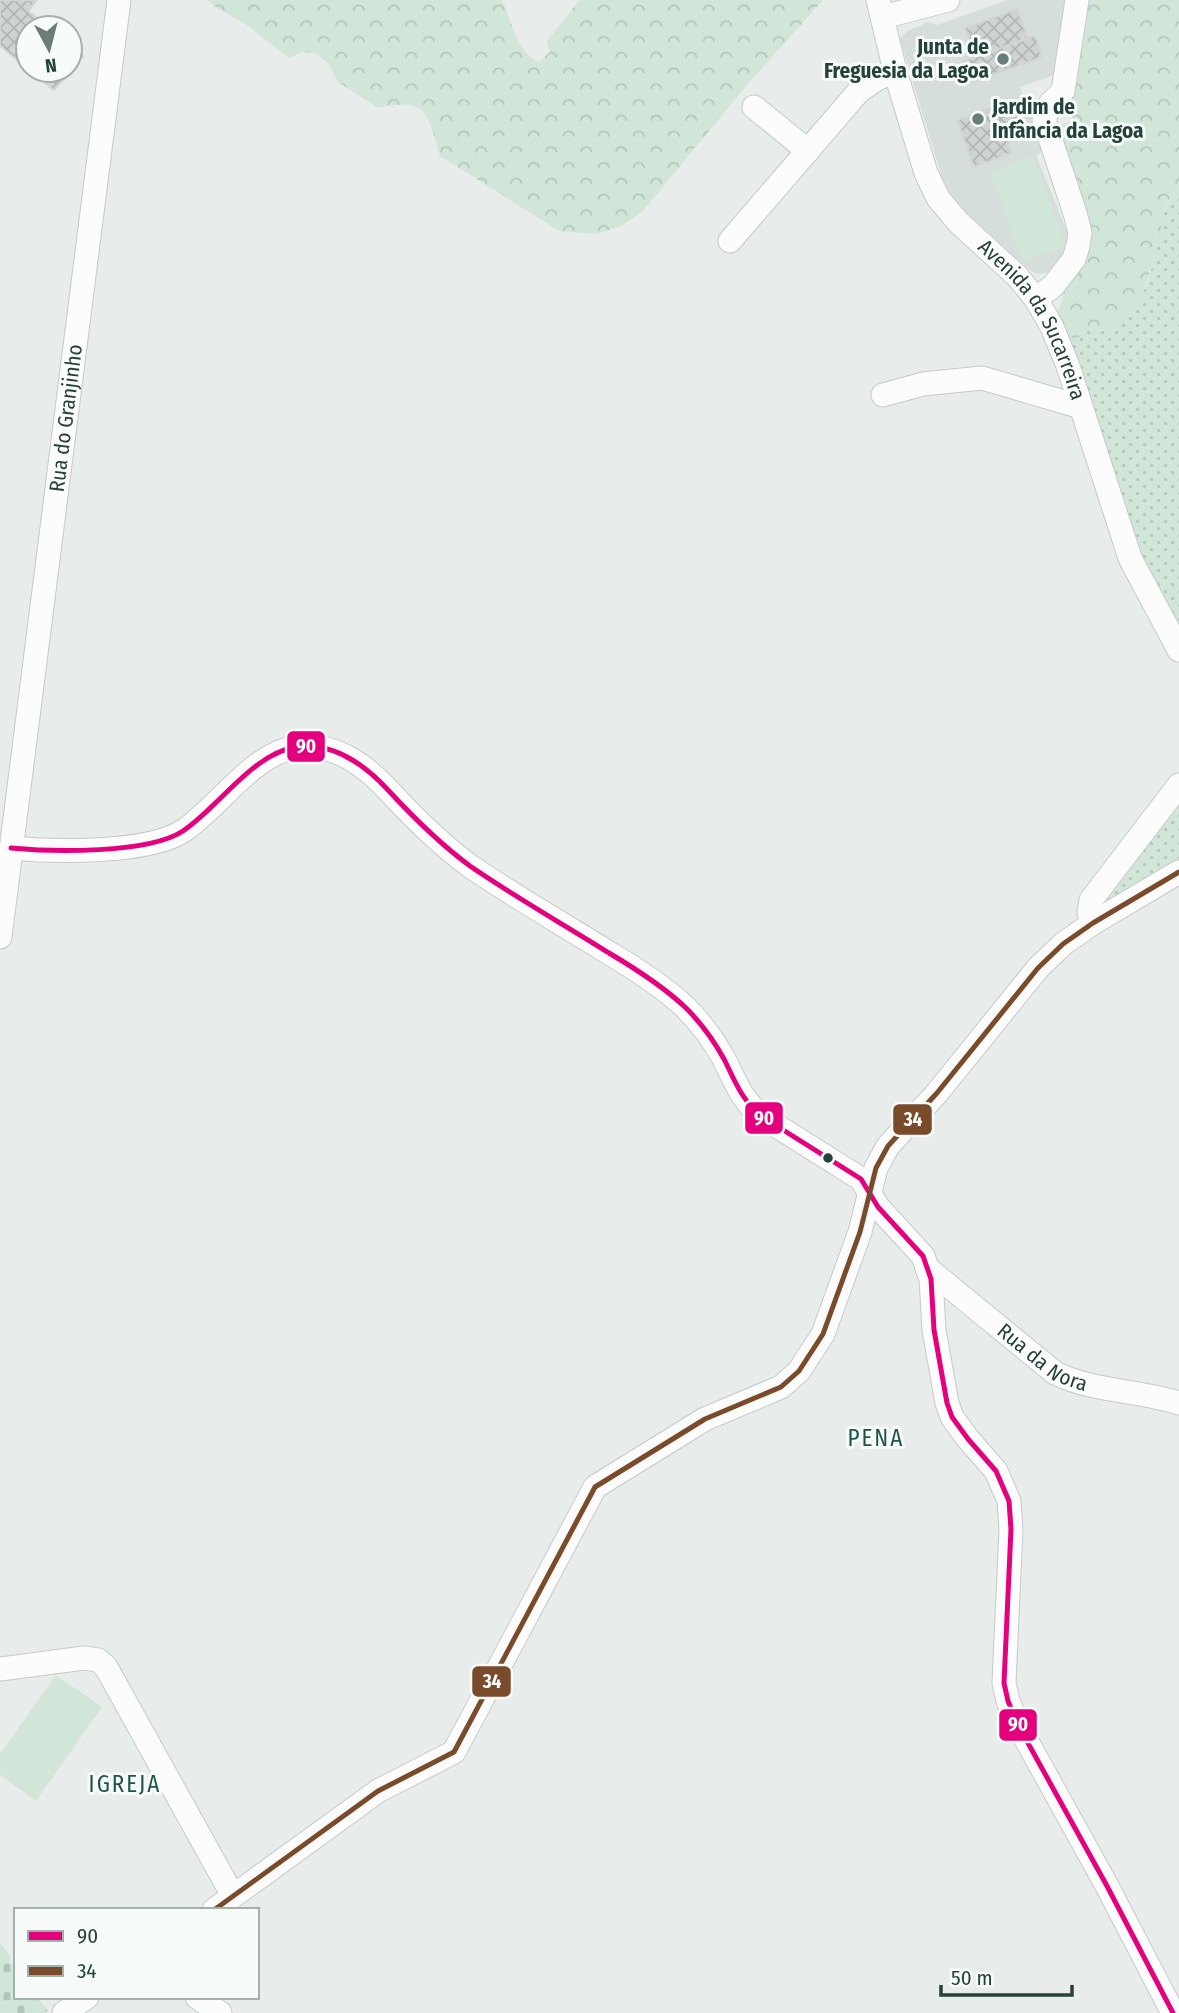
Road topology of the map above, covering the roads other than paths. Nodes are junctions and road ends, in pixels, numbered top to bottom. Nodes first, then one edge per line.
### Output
1 (119, 0) edge
2 (948, 0) edge
3 (1077, 0) edge
4 (881, 8) edge
5 (895, 71) junction
6 (754, 107) dead end
7 (808, 151) junction
8 (730, 241) dead end
9 (1036, 299) junction
10 (883, 395) dead end
11 (1081, 407) junction
12 (1179, 650) edge
13 (1179, 785) edge
14 (8, 838) edge
15 (1179, 872) edge
16 (1093, 923) junction
17 (0, 937) edge
18 (870, 1191) junction
19 (927, 1268) junction
20 (1179, 1403) edge
21 (0, 1669) edge
22 (233, 1896) junction
23 (217, 1908) edge
24 (84, 1999) edge
25 (200, 1999) edge
26 (64, 2013) edge
27 (220, 2013) edge
28 (1172, 2013) edge

1 - 14 street, Rua do Granjinho
2 - 4 street
3 - 9 street
4 - 5 street, Avenida da Sucarreira
5 - 7 street
5 - 9 street, Avenida da Sucarreira
6 - 7 street
7 - 8 street
9 - 11 street, Avenida da Sucarreira
10 - 11 street
11 - 12 street, Avenida da Sucarreira
13 - 16 street
14 - 17 street, Rua do Granjinho
14 - 18 street
15 - 16 street
16 - 18 street
18 - 19 street
18 - 22 street
19 - 20 street, Rua da Nora
19 - 28 street
21 - 22 street
22 - 23 street
24 - 26 street
25 - 27 street

